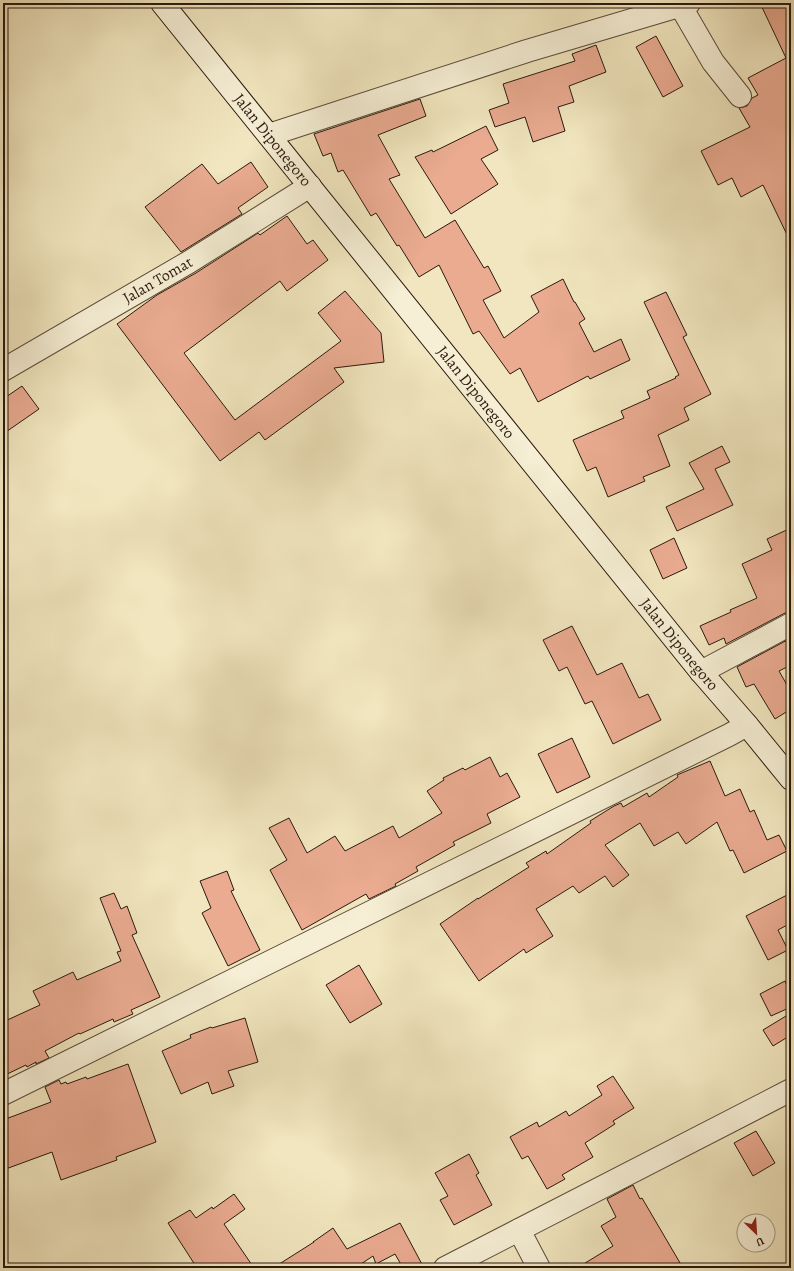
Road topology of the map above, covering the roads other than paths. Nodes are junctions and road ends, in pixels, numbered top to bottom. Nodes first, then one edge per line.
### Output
1 (162, 3) edge
2 (685, 4) edge
3 (740, 96) dead end
4 (269, 135) junction
5 (310, 186) junction
6 (3, 370) edge
7 (791, 624) edge
8 (701, 672) junction
9 (747, 725) junction
10 (791, 779) edge
11 (791, 1090) edge
12 (3, 1094) edge
13 (519, 1230) junction
14 (445, 1268) edge
15 (539, 1268) edge

1 - 4 street, Jalan Diponegoro
2 - 3 street
2 - 4 street
4 - 5 street, Jalan Diponegoro
5 - 6 street, Jalan Tomat
5 - 8 street, Jalan Diponegoro
7 - 8 street
8 - 9 street, Jalan Diponegoro
9 - 10 street, Jalan Diponegoro
9 - 12 street
11 - 13 street
13 - 14 street
13 - 15 street

